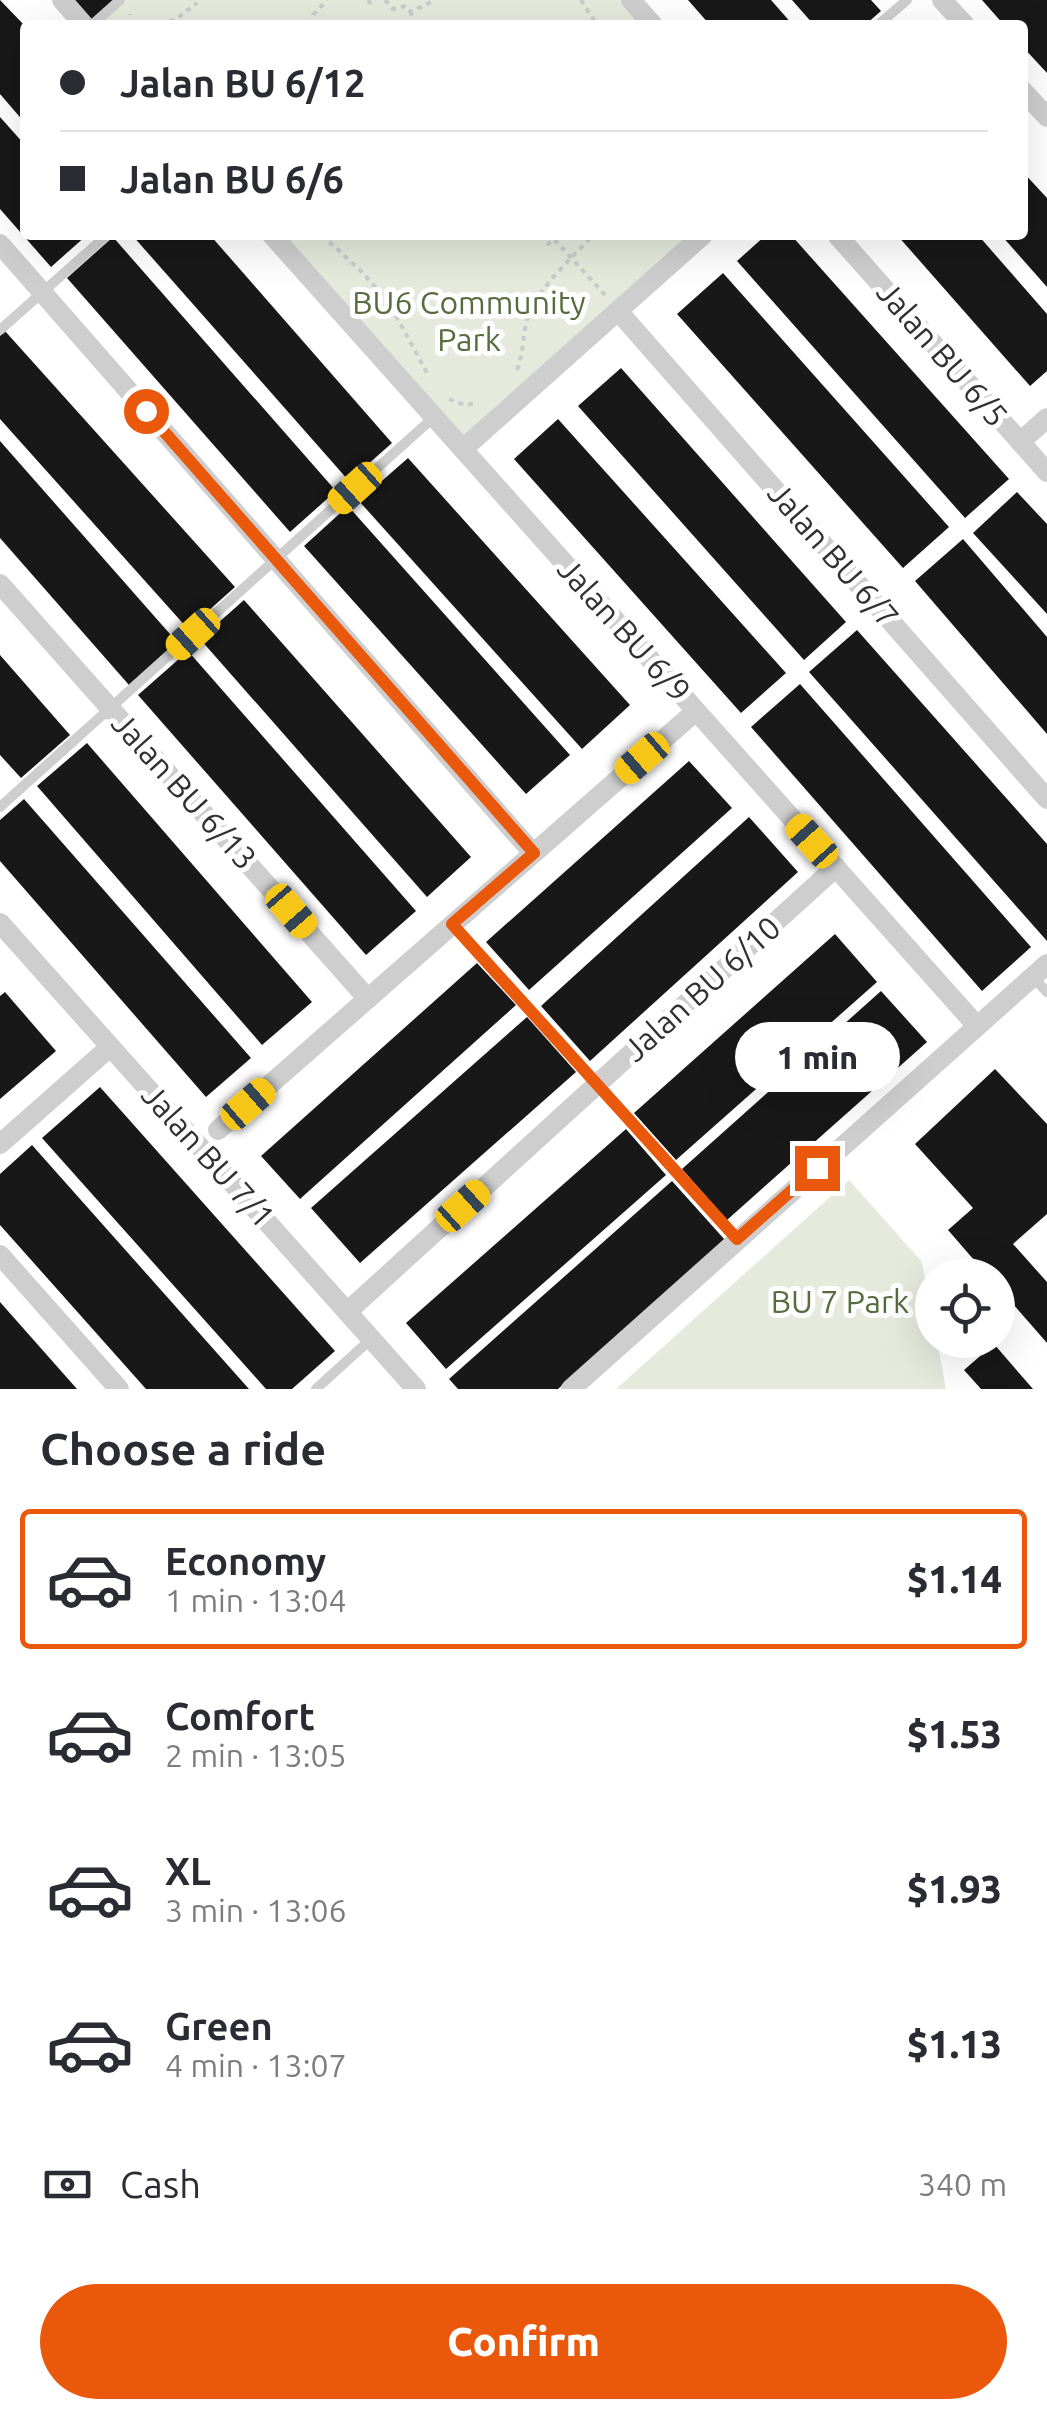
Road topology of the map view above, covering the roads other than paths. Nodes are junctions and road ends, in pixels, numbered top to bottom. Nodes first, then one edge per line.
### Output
1 (62, 0) edge
2 (120, 0) edge
3 (631, 0) edge
4 (907, 0) edge
5 (942, 0) edge
6 (80, 20) edge
7 (98, 20) edge
8 (649, 20) edge
9 (884, 20) edge
10 (960, 20) edge
11 (1028, 96) edge
12 (1047, 117) edge
13 (101, 240) edge
14 (276, 240) edge
15 (696, 240) edge
16 (841, 240) edge
17 (0, 244) edge
18 (42, 292) junction
19 (611, 303) junction
20 (0, 330) edge
21 (434, 418) junction
22 (1047, 418) edge
23 (1020, 442) junction
24 (463, 449) junction
25 (1047, 472) edge
26 (276, 559) junction
27 (0, 584) edge
28 (110, 708) junction
29 (696, 711) junction
30 (1047, 799) edge
31 (0, 807) edge
32 (534, 853) junction
33 (836, 867) junction
34 (0, 924) edge
35 (452, 924) junction
36 (1042, 978) edge
37 (368, 998) junction
38 (977, 1026) junction
39 (110, 1047) junction
40 (597, 1084) junction
41 (218, 1130) dead end
42 (0, 1144) edge
43 (737, 1239) junction
44 (0, 1255) edge
45 (347, 1312) junction
46 (371, 1339) junction
47 (119, 1389) edge
48 (316, 1389) edge
49 (416, 1389) edge
50 (571, 1389) edge

1 - 6 street
2 - 7 lane
3 - 8 street
4 - 9 lane
5 - 10 street
11 - 12 street
13 - 18 lane
14 - 21 street, Jalan BU 6/9
15 - 19 street
16 - 23 street, Jalan BU 6/5
17 - 18 street
18 - 20 lane
18 - 26 street
19 - 24 street
19 - 30 street, Jalan BU 6/7
21 - 24 street, Jalan BU 6/9
21 - 26 lane
22 - 23 street
23 - 25 street, Jalan BU 6/5
24 - 29 street, Jalan BU 6/9
26 - 28 lane
26 - 32 street
27 - 28 street, Jalan BU 6/13
28 - 31 lane
28 - 37 street, Jalan BU 6/13
29 - 32 street
29 - 33 street, Jalan BU 6/9
32 - 35 street
33 - 38 street, Jalan BU 6/9
33 - 40 street, Jalan BU 6/10
34 - 39 street, Jalan BU 7/1
35 - 37 street
35 - 40 lane
36 - 38 street
37 - 41 street
38 - 43 street
39 - 42 street
39 - 45 street, Jalan BU 7/1
40 - 43 lane
40 - 45 street, Jalan BU 6/10
43 - 50 street
44 - 47 street
45 - 46 street, Jalan BU 7/1
46 - 48 lane
46 - 49 street, Jalan BU 7/1

